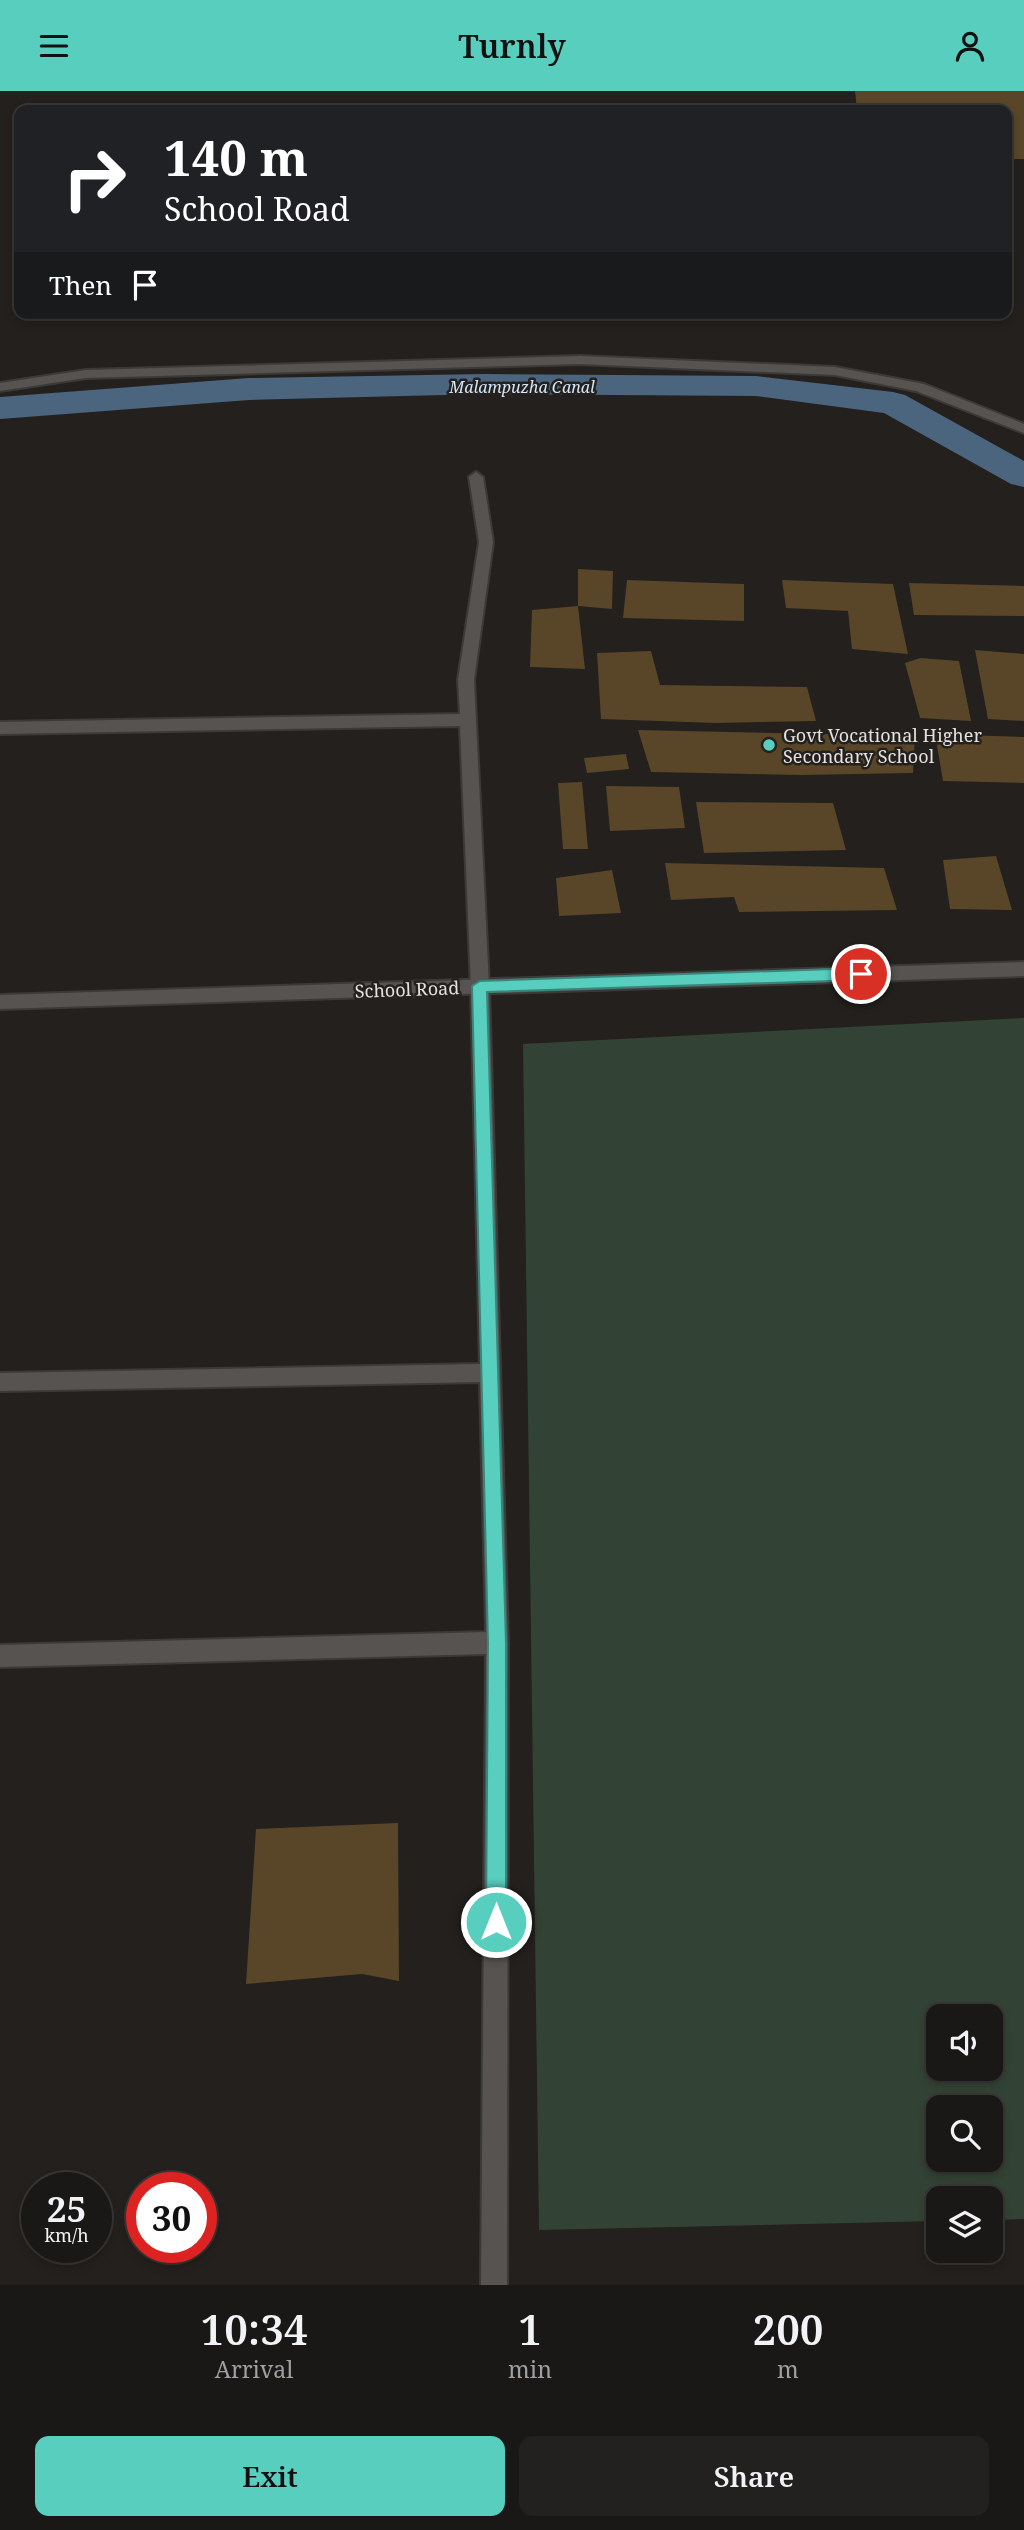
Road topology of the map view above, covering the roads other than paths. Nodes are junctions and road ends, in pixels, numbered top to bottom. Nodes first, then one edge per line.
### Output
1 (0, 387) edge
2 (1024, 429) edge
3 (476, 477) dead end
4 (468, 720) junction
5 (0, 727) edge
6 (1024, 969) edge
7 (480, 986) junction
8 (0, 1002) edge
9 (490, 1373) junction
10 (0, 1382) edge
11 (497, 1643) junction
12 (0, 1656) edge
13 (494, 2285) edge

1 - 2 street
3 - 4 street
4 - 5 street
4 - 7 street
6 - 7 street, School Road
7 - 8 street, School Road
7 - 9 street
9 - 10 street
9 - 11 street
11 - 12 street
11 - 13 street

